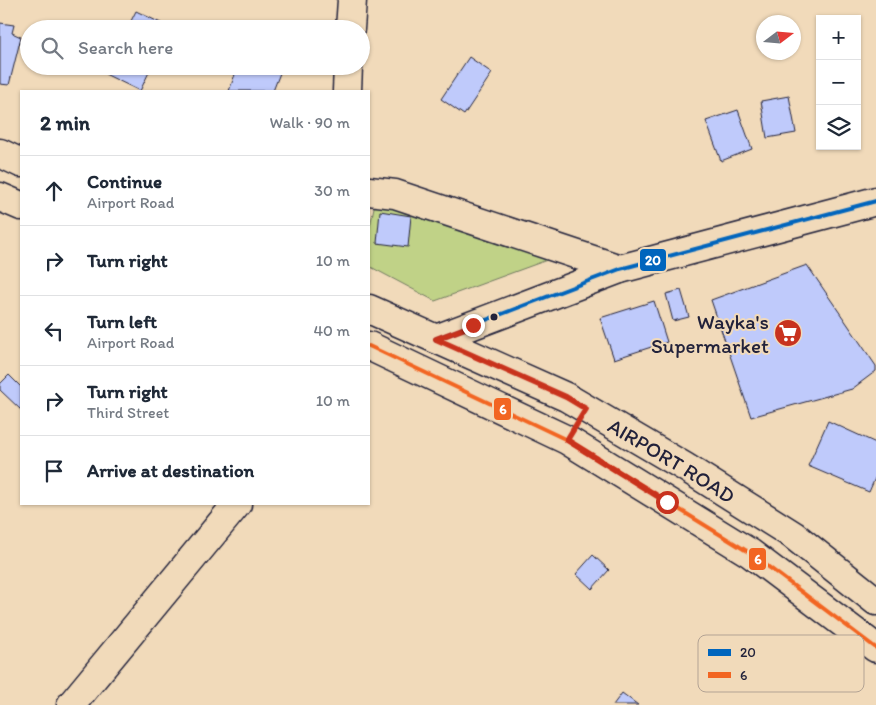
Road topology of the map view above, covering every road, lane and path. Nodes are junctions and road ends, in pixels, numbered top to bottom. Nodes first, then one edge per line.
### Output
1 (352, 0) edge
2 (351, 20) edge
3 (348, 75) edge
4 (347, 90) edge
5 (0, 153) edge
6 (20, 163) edge
7 (370, 191) edge
8 (0, 198) edge
9 (876, 201) edge
10 (20, 206) edge
11 (620, 269) junction
12 (370, 310) edge
13 (436, 339) junction
14 (370, 346) edge
15 (586, 409) junction
16 (567, 440) junction
17 (236, 505) edge
18 (876, 601) edge
19 (859, 635) edge
20 (864, 639) edge
21 (876, 648) edge
22 (70, 705) edge

1 - 2 street
3 - 4 street
5 - 6 street
7 - 11 street
8 - 10 street
9 - 11 street
11 - 13 street
12 - 13 street, AIRPORT ROAD
13 - 15 street, AIRPORT ROAD
14 - 16 street, AIRPORT ROAD
15 - 16 street
15 - 18 street, AIRPORT ROAD
16 - 19 street, AIRPORT ROAD
17 - 22 street
20 - 21 street, AIRPORT ROAD

